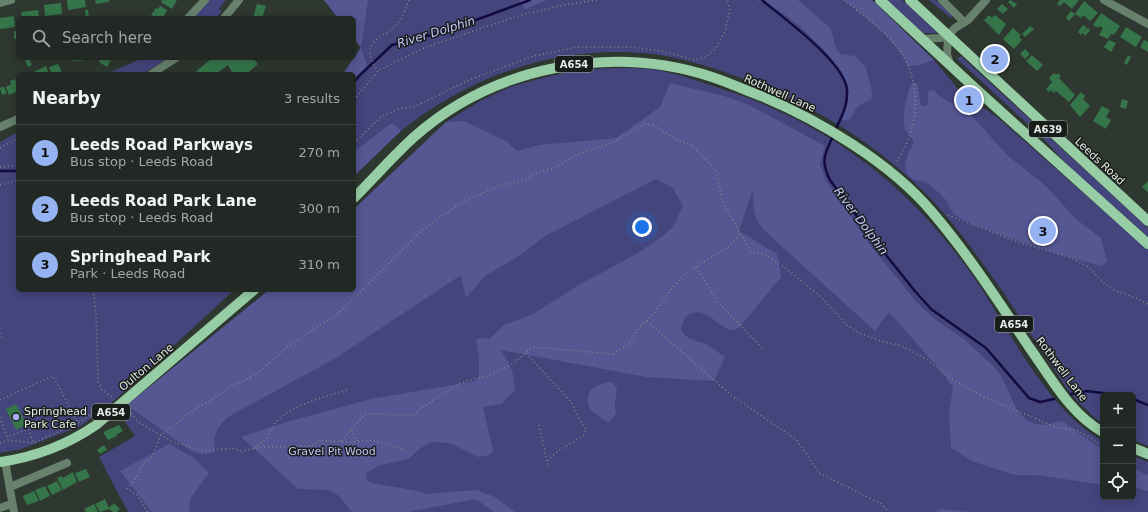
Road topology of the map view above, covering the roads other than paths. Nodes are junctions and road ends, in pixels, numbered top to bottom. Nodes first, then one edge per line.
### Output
1 (11, 0) edge
2 (205, 0) edge
3 (239, 0) edge
4 (880, 0) edge
5 (910, 0) edge
6 (942, 0) edge
7 (986, 0) edge
8 (1104, 0) edge
9 (0, 3) edge
10 (190, 16) edge
11 (226, 16) edge
12 (964, 22) junction
13 (1148, 24) edge
14 (948, 36) junction
15 (921, 39) junction
16 (173, 60) edge
17 (951, 67) junction
18 (154, 72) edge
19 (16, 120) edge
20 (0, 127) edge
21 (356, 196) edge
22 (1148, 221) edge
23 (1148, 244) edge
24 (252, 292) edge
25 (1100, 430) edge
26 (1136, 449) edge
27 (1148, 454) edge
28 (2, 462) edge
29 (67, 464) dead end
30 (10, 487) junction
31 (11, 504) junction
32 (0, 508) edge
33 (14, 512) edge

1 - 9 street
2 - 10 street
3 - 11 street
4 - 15 main road, A639
5 - 14 main road, Leeds Road / A639
6 - 12 street
7 - 12 street
8 - 13 street
12 - 14 street
14 - 15 street
14 - 17 street
14 - 22 main road, Leeds Road / A639
15 - 17 main road, A639
16 - 18 street
17 - 23 main road, A639
19 - 20 street
21 - 25 main road, Rothwell Lane / A654
24 - 28 main road, Oulton Lane / A654
26 - 27 main road
28 - 30 street
29 - 30 street
30 - 31 street
31 - 32 street
31 - 33 street

